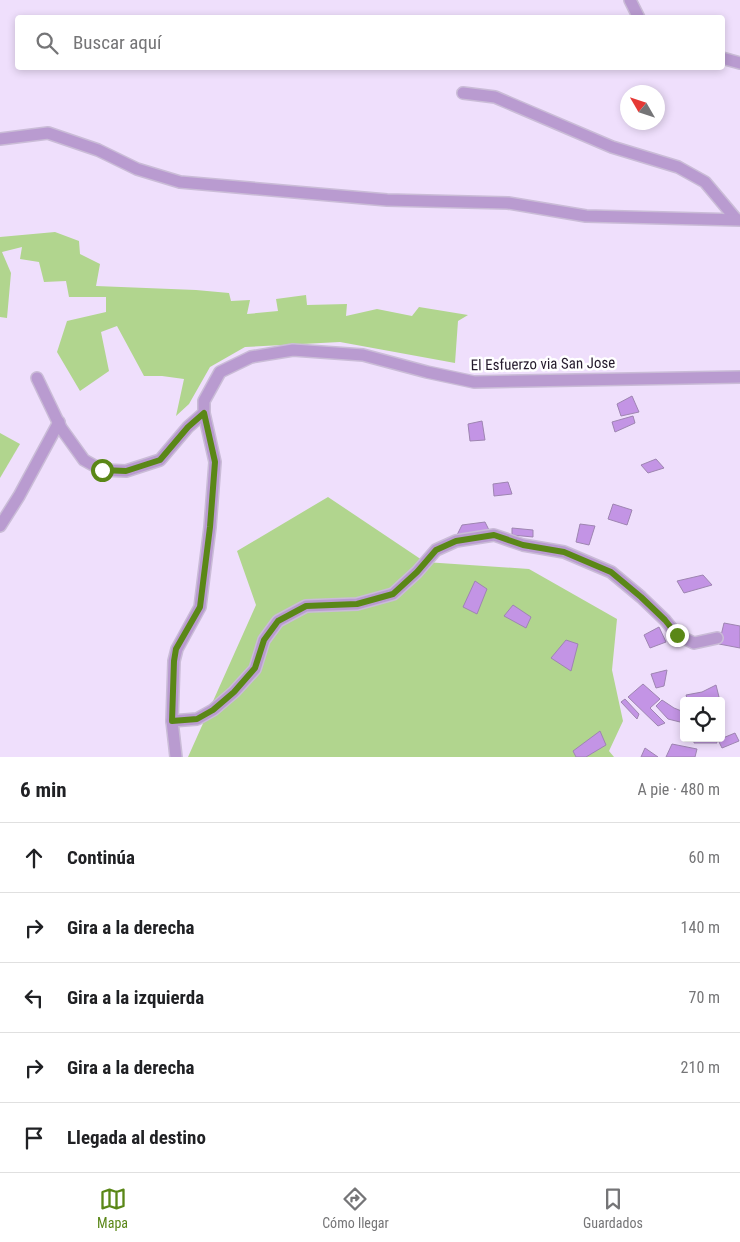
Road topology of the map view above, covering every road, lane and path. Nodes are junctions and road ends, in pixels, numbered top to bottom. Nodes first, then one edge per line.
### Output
1 (630, 0) edge
2 (638, 15) edge
3 (725, 59) edge
4 (740, 63) edge
5 (463, 93) dead end
6 (0, 139) edge
7 (738, 219) edge
8 (740, 377) edge
9 (37, 378) dead end
10 (204, 413) junction
11 (59, 422) junction
12 (0, 526) edge
13 (717, 638) dead end
14 (172, 721) junction
15 (176, 757) edge

1 - 2 street
3 - 4 street
5 - 7 street
6 - 7 street
8 - 10 street, El Esfuerzo via San Jose
9 - 11 street
10 - 11 street
10 - 14 street
11 - 12 street
13 - 14 street
14 - 15 street

